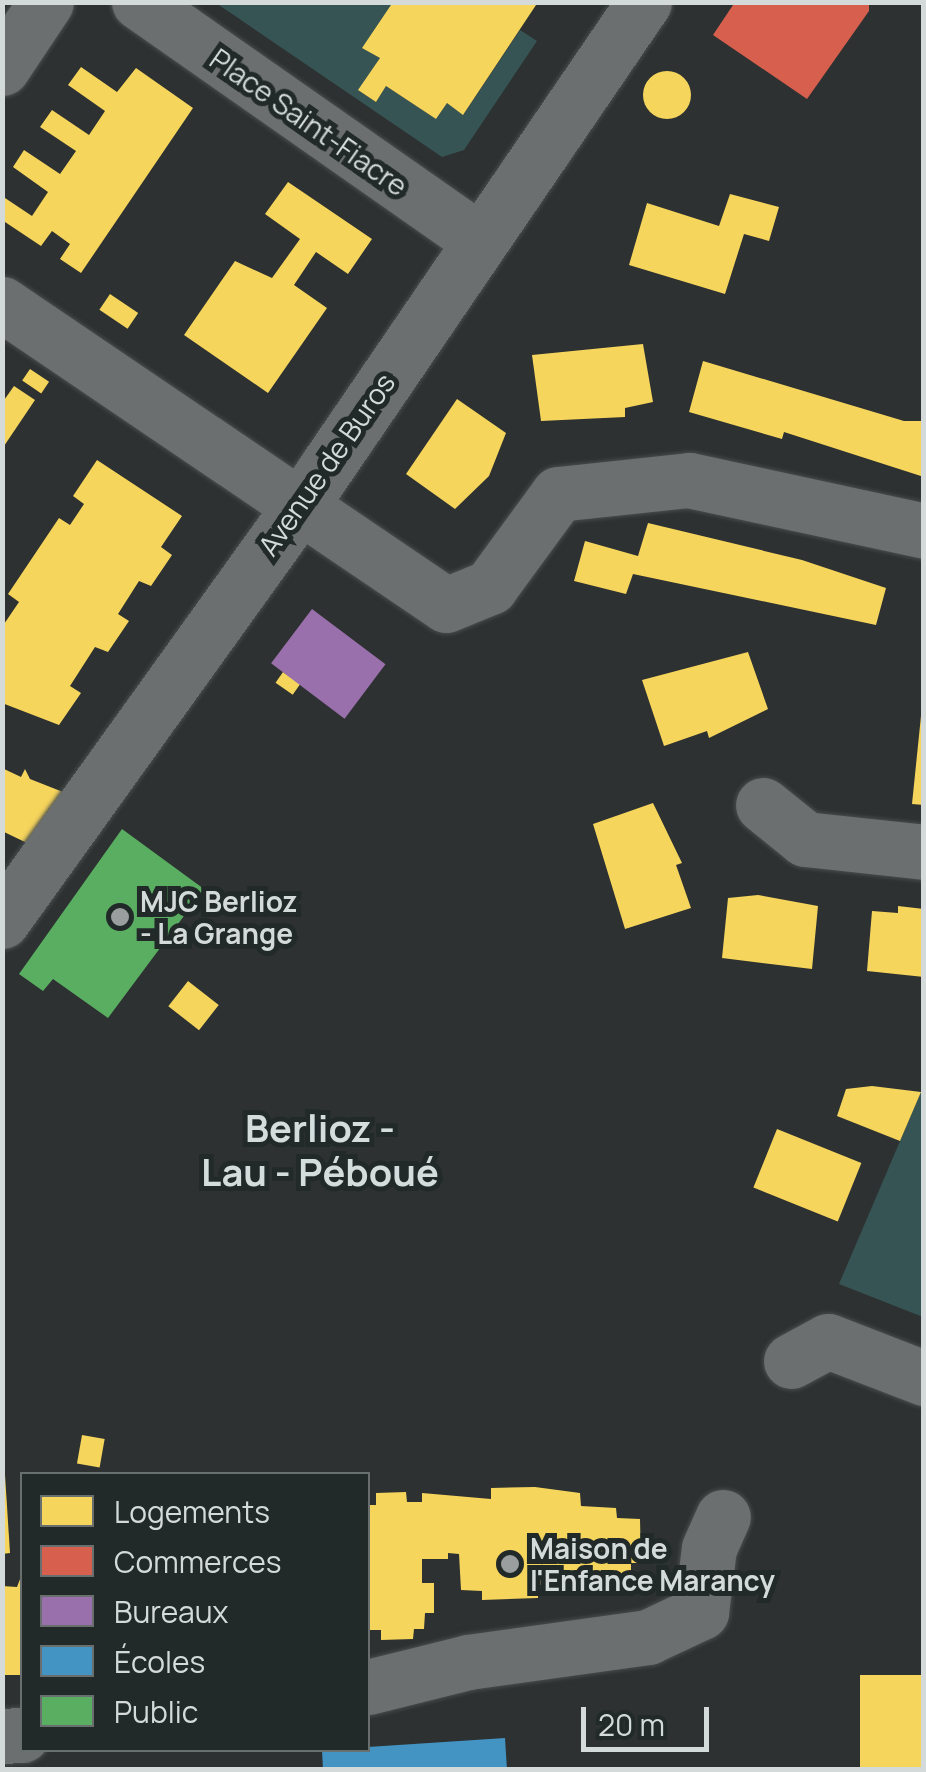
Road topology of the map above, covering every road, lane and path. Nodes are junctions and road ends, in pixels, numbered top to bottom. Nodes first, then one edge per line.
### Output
1 (46, 2) edge
2 (139, 2) edge
3 (644, 2) edge
4 (2, 68) edge
5 (480, 242) junction
6 (2, 304) edge
7 (300, 506) junction
8 (924, 530) edge
9 (763, 805) dead end
10 (924, 852) edge
11 (2, 921) edge
12 (791, 1361) dead end
13 (924, 1378) edge
14 (723, 1517) dead end
15 (370, 1686) edge

1 - 4 street
2 - 5 street, Place Saint-Fiacre
3 - 5 street, Avenue de Buros
5 - 7 street, Avenue de Buros
6 - 7 street
7 - 8 street
7 - 11 street, Avenue de Buros
9 - 10 street
12 - 13 street
14 - 15 street

